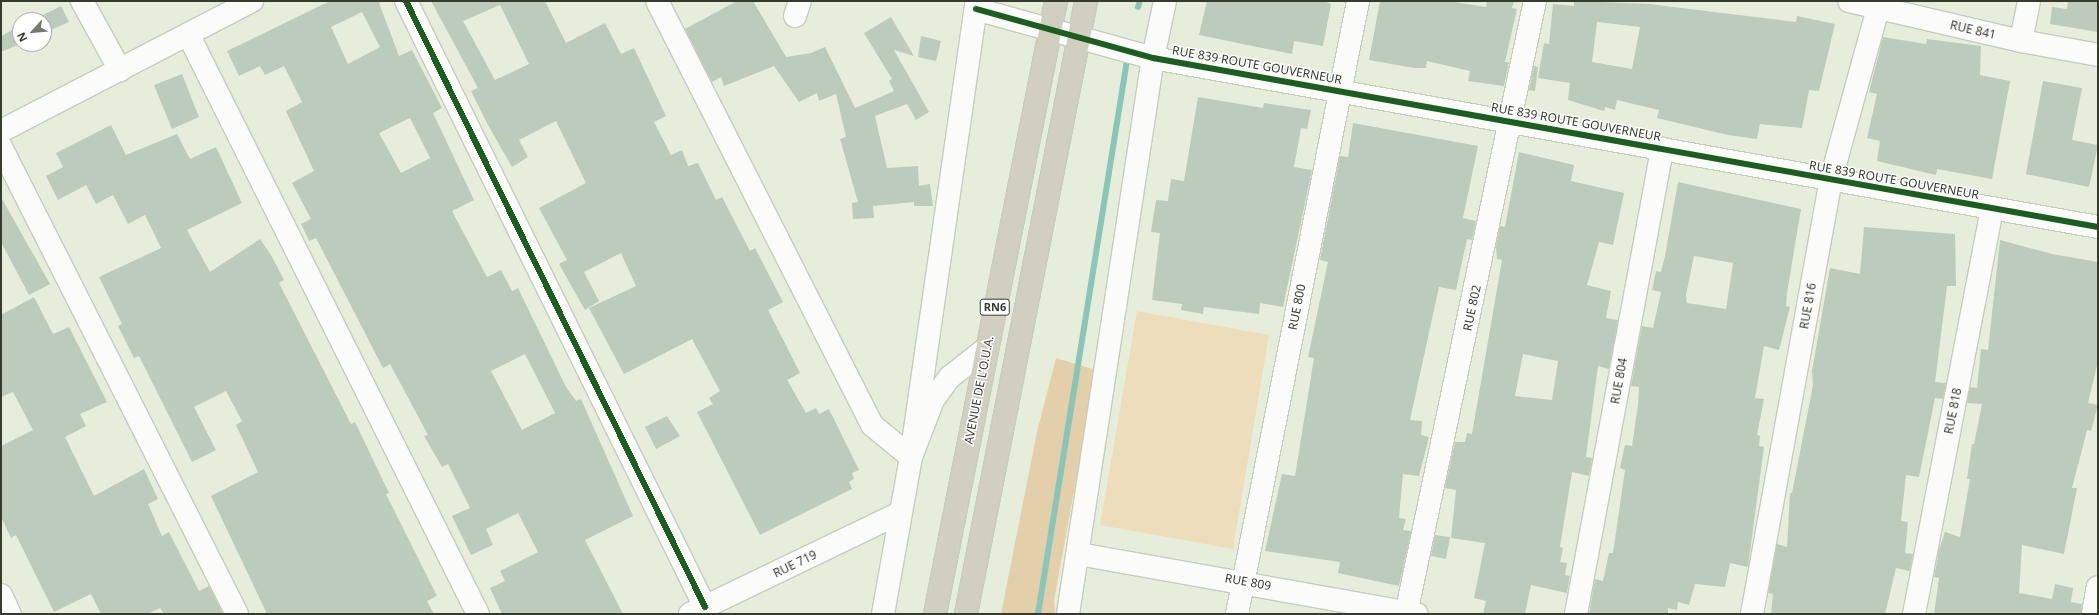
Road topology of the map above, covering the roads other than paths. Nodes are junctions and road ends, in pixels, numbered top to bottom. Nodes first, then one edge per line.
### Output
1 (82, 1) edge
2 (252, 1) edge
3 (406, 1) edge
4 (657, 1) edge
5 (1056, 1) edge
6 (1086, 1) edge
7 (1165, 1) edge
8 (1358, 1) edge
9 (1535, 1) edge
10 (1849, 1) edge
11 (2029, 1) edge
12 (1879, 4) edge
13 (977, 5) edge
14 (1051, 32) junction
15 (188, 34) junction
16 (1078, 39) junction
17 (2021, 41) junction
18 (2098, 55) edge
19 (1153, 58) junction
20 (120, 70) junction
21 (1340, 92) junction
22 (1512, 121) junction
23 (1, 131) edge
24 (1, 147) edge
25 (1662, 149) junction
26 (1831, 179) junction
27 (1992, 208) junction
28 (2098, 227) edge
29 (987, 348) junction
30 (911, 457) junction
31 (900, 513) junction
32 (1079, 554) junction
33 (1242, 581) junction
34 (2098, 587) edge
35 (1, 595) edge
36 (697, 610) edge
37 (1410, 613) edge
38 (10, 614) edge
39 (238, 614) edge
40 (478, 614) edge
41 (883, 614) edge
42 (935, 614) edge
43 (966, 614) edge
44 (1068, 614) edge
45 (1237, 614) edge
46 (1576, 614) edge
47 (1752, 614) edge
48 (1914, 614) edge
49 (2093, 614) edge

1 - 20 street
2 - 15 street
3 - 36 street
4 - 30 street
5 - 14 highway, AVENUE DE L'O.U.A. / RN6
6 - 16 highway, RN6
7 - 19 street
8 - 21 street, RUE 800
9 - 22 street, RUE 802
10 - 12 street, RUE 841
11 - 17 street
12 - 17 street, RUE 841
12 - 26 street, RUE 816
13 - 14 street, RUE 839 ROUTE GOUVERNEUR
13 - 30 street
14 - 16 street, RUE 839 ROUTE GOUVERNEUR
14 - 29 highway, AVENUE DE L'O.U.A. / RN6
15 - 20 street
15 - 40 street
16 - 19 street, RUE 839 ROUTE GOUVERNEUR
16 - 43 highway, RN6
17 - 18 street, RUE 841
19 - 21 street, RUE 839 ROUTE GOUVERNEUR
19 - 32 street
20 - 23 street
21 - 22 street, RUE 839 ROUTE GOUVERNEUR
21 - 33 street, RUE 800
22 - 25 street, RUE 839 ROUTE GOUVERNEUR
22 - 37 street, RUE 802
24 - 39 street
25 - 26 street, RUE 839 ROUTE GOUVERNEUR
25 - 46 street, RUE 804
26 - 27 street, RUE 839 ROUTE GOUVERNEUR
26 - 47 street, RUE 816
27 - 28 street, RUE 839 ROUTE GOUVERNEUR
27 - 48 street, RUE 818
29 - 30 street
29 - 42 highway, AVENUE DE L'O.U.A. / RN6
30 - 31 street
31 - 36 street, RUE 719
31 - 41 street
32 - 33 street, RUE 809
32 - 44 street
33 - 37 street, RUE 809
33 - 45 street, RUE 800
34 - 49 street
35 - 38 street

